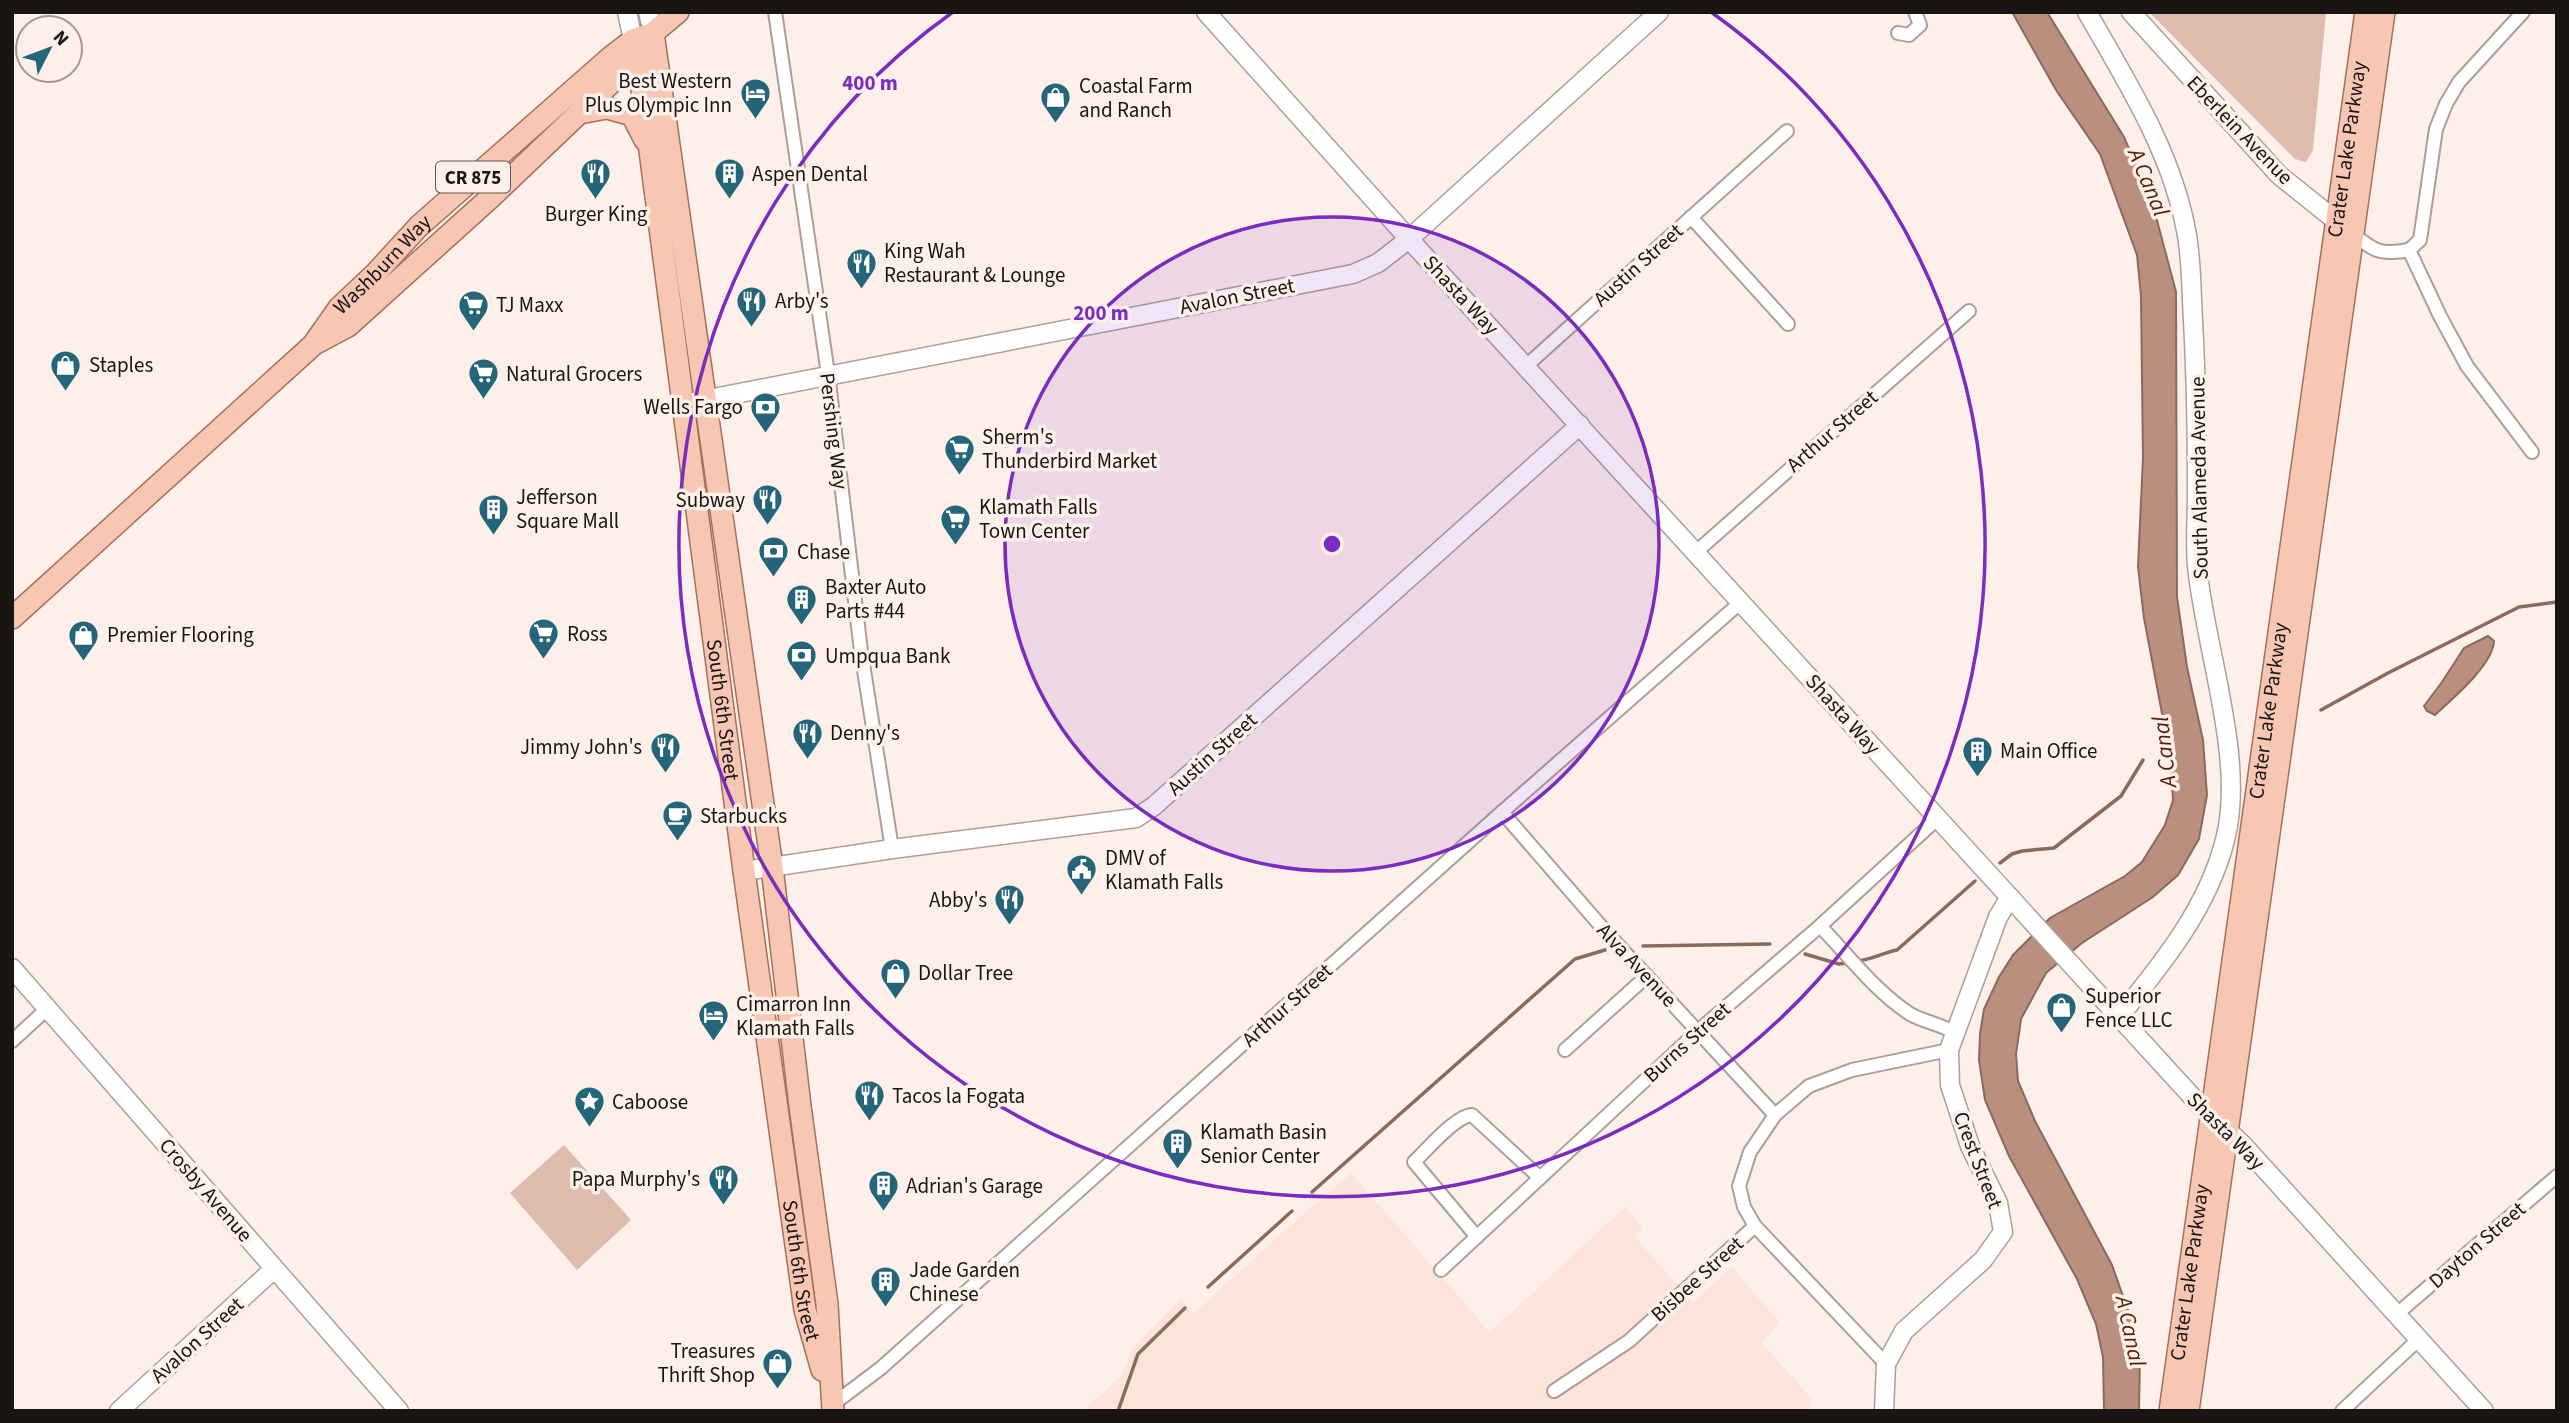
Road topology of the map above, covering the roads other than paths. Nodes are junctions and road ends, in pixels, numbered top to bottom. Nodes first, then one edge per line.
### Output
1 (627, 12) edge
2 (648, 12) edge
3 (678, 12) edge
4 (775, 12) edge
5 (1206, 12) edge
6 (1659, 12) edge
7 (1914, 12) edge
8 (2087, 12) edge
9 (2131, 12) edge
10 (2366, 12) edge
11 (2384, 12) edge
12 (2523, 12) edge
13 (1898, 33) dead end
14 (641, 44) junction
15 (579, 113) junction
16 (527, 130) junction
17 (1787, 131) dead end
18 (650, 151) junction
19 (485, 167) junction
20 (1691, 217) junction
21 (461, 224) junction
22 (2344, 228) junction
23 (1409, 239) junction
24 (397, 250) junction
25 (2409, 250) junction
26 (420, 261) junction
27 (1969, 311) dead end
28 (363, 313) junction
29 (1788, 324) dead end
30 (313, 345) junction
31 (1526, 366) junction
32 (828, 374) junction
33 (705, 399) junction
34 (683, 404) junction
35 (1580, 425) junction
36 (2532, 452) dead end
37 (1696, 552) junction
38 (1741, 602) junction
39 (12, 618) edge
40 (1502, 812) junction
41 (1938, 818) junction
42 (892, 849) junction
43 (772, 867) junction
44 (744, 871) junction
45 (2010, 897) junction
46 (1820, 926) junction
47 (12, 968) edge
48 (1647, 976) junction
49 (48, 1008) junction
50 (2119, 1017) junction
51 (1698, 1031) junction
52 (1955, 1032) junction
53 (12, 1041) edge
54 (1564, 1049) dead end
55 (1949, 1050) junction
56 (1775, 1115) junction
57 (2211, 1115) junction
58 (2227, 1130) junction
59 (2557, 1176) edge
60 (1540, 1178) junction
61 (1755, 1226) junction
62 (1477, 1237) junction
63 (274, 1269) junction
64 (1441, 1270) dead end
65 (2397, 1314) junction
66 (2419, 1339) junction
67 (1886, 1364) junction
68 (1554, 1391) dead end
69 (833, 1408) edge
70 (119, 1411) edge
71 (400, 1411) edge
72 (1884, 1411) edge
73 (2170, 1411) edge
74 (2188, 1411) edge
75 (2342, 1411) edge
76 (2484, 1411) edge

1 - 14 street, South 6th Street
2 - 14 street, South 6th Street
3 - 14 main road, Washburn Way
4 - 32 street, Pershing Way
5 - 23 street, Shasta Way
6 - 23 street, Avalon Street
7 - 13 street
8 - 50 street, South Alameda Avenue
9 - 22 street, Eberlein Avenue
10 - 22 main road, Crater Lake Parkway
11 - 22 main road, Crater Lake Parkway
12 - 25 street
14 - 15 main road, Washburn Way / CR 875
14 - 16 main road, Washburn Way / CR 875
14 - 18 main road, South 6th Street
14 - 33 main road, South 6th Street
15 - 18 main road
15 - 21 main road, Washburn Way / CR 875
16 - 19 main road, Washburn Way / CR 875
16 - 21 main road
17 - 20 street, Austin Street
18 - 34 main road, South 6th Street
19 - 24 main road, Washburn Way / CR 875
19 - 26 main road
20 - 29 street
20 - 31 street, Austin Street
21 - 26 main road, Washburn Way / CR 875
22 - 25 street, Eberlein Avenue
22 - 57 main road, Crater Lake Parkway
22 - 58 main road, Crater Lake Parkway
23 - 31 street, Shasta Way
23 - 32 street, Avalon Street
24 - 28 main road
24 - 30 main road, Washburn Way / CR 875
25 - 36 street
26 - 28 main road, Washburn Way / CR 875
27 - 37 street, Arthur Street
28 - 30 main road, Washburn Way / CR 875
30 - 39 main road, Washburn Way / CR 875
31 - 35 street, Shasta Way
32 - 33 street, Avalon Street
32 - 42 street, Pershing Way
33 - 34 street, Avalon Street
33 - 43 main road, South 6th Street
34 - 44 main road, South 6th Street
35 - 37 street, Shasta Way
35 - 42 street, Austin Street
37 - 38 street, Shasta Way
38 - 40 street, Arthur Street
38 - 41 street, Shasta Way
40 - 48 street, Alva Avenue
40 - 69 street, Arthur Street
41 - 45 street, Shasta Way
41 - 46 street, Burns Street
42 - 43 street, Austin Street
43 - 44 street, Austin Street
43 - 69 main road, South 6th Street
44 - 69 main road, South 6th Street
45 - 50 street, Shasta Way
45 - 52 street, Crest Street
46 - 51 street, Burns Street
46 - 52 street
47 - 49 street, Crosby Avenue
48 - 51 street, Alva Avenue
48 - 54 street
49 - 53 street
49 - 63 street, Crosby Avenue
50 - 57 street, Shasta Way
51 - 56 street, Alva Avenue
51 - 60 street, Burns Street
52 - 55 street, Crest Street
55 - 56 street, Bisbee Street
55 - 67 street, Crest Street
56 - 61 street, Bisbee Street
57 - 58 street, Shasta Way
57 - 73 main road, Crater Lake Parkway
58 - 65 street, Shasta Way
58 - 74 main road, Crater Lake Parkway
59 - 65 street, Dayton Street
60 - 62 street, Burns Street
60 - 62 street
61 - 67 street
61 - 68 street, Bisbee Street
62 - 64 street, Burns Street
63 - 70 street, Avalon Street
63 - 71 street, Crosby Avenue
65 - 66 street, Shasta Way
66 - 75 street
66 - 76 street, Shasta Way
67 - 72 street, Crest Street

